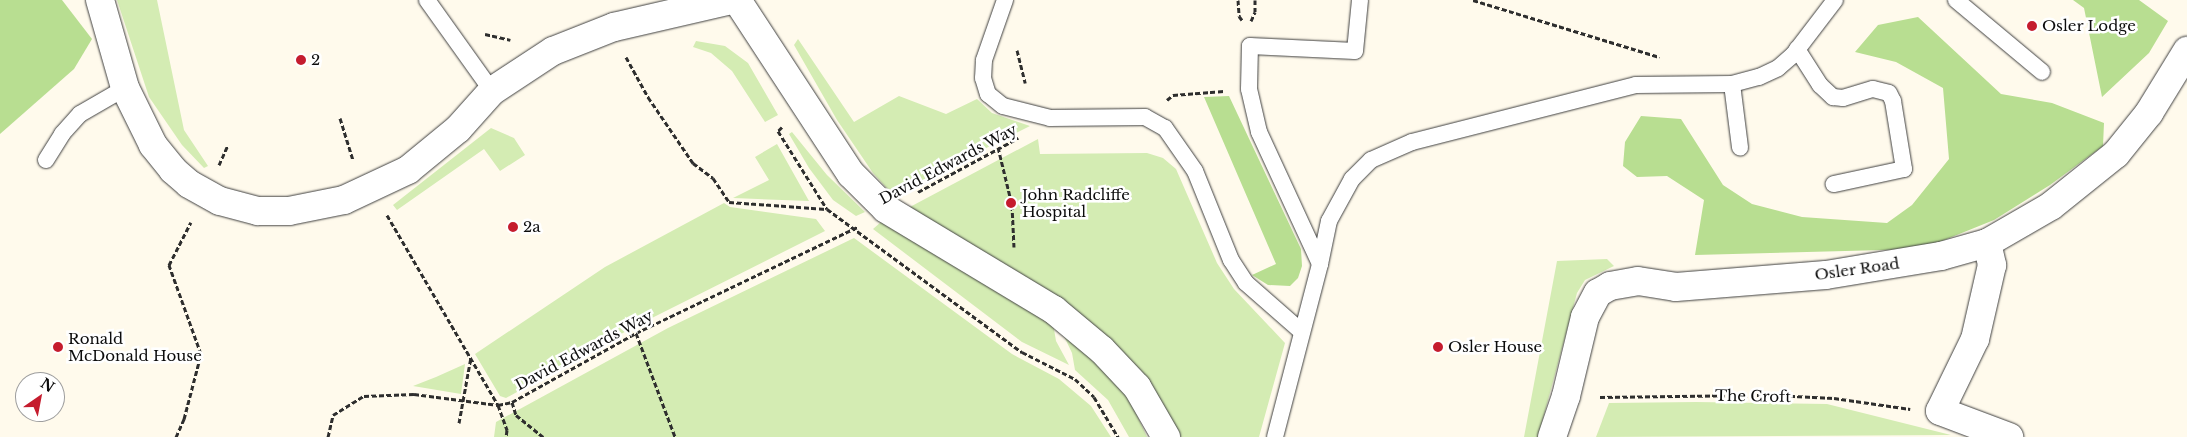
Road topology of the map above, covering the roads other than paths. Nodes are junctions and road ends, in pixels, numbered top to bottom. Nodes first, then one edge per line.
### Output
1 (100, 0) edge
2 (427, 0) edge
3 (731, 0) edge
4 (738, 0) edge
5 (1005, 0) edge
6 (1360, 0) edge
7 (1836, 0) edge
8 (1956, 0) edge
9 (680, 7) edge
10 (1797, 49) junction
11 (2187, 51) edge
12 (2042, 72) dead end
13 (1732, 84) junction
14 (125, 88) junction
15 (492, 91) junction
16 (1740, 147) dead end
17 (46, 160) dead end
18 (1834, 184) dead end
19 (1987, 243) junction
20 (1320, 264) junction
21 (1302, 332) junction
22 (1166, 437) edge
23 (1275, 437) edge
24 (1552, 437) edge
25 (2009, 437) edge

1 - 14 street
2 - 15 lane
3 - 9 street
4 - 22 street
5 - 21 lane
6 - 20 lane
7 - 10 lane
8 - 12 lane
9 - 15 street
10 - 13 lane
10 - 18 lane
11 - 19 street, Osler Road
13 - 16 lane
13 - 20 lane
14 - 15 street
14 - 17 lane
19 - 24 street, Osler Road
19 - 25 street
20 - 21 lane
21 - 23 lane

